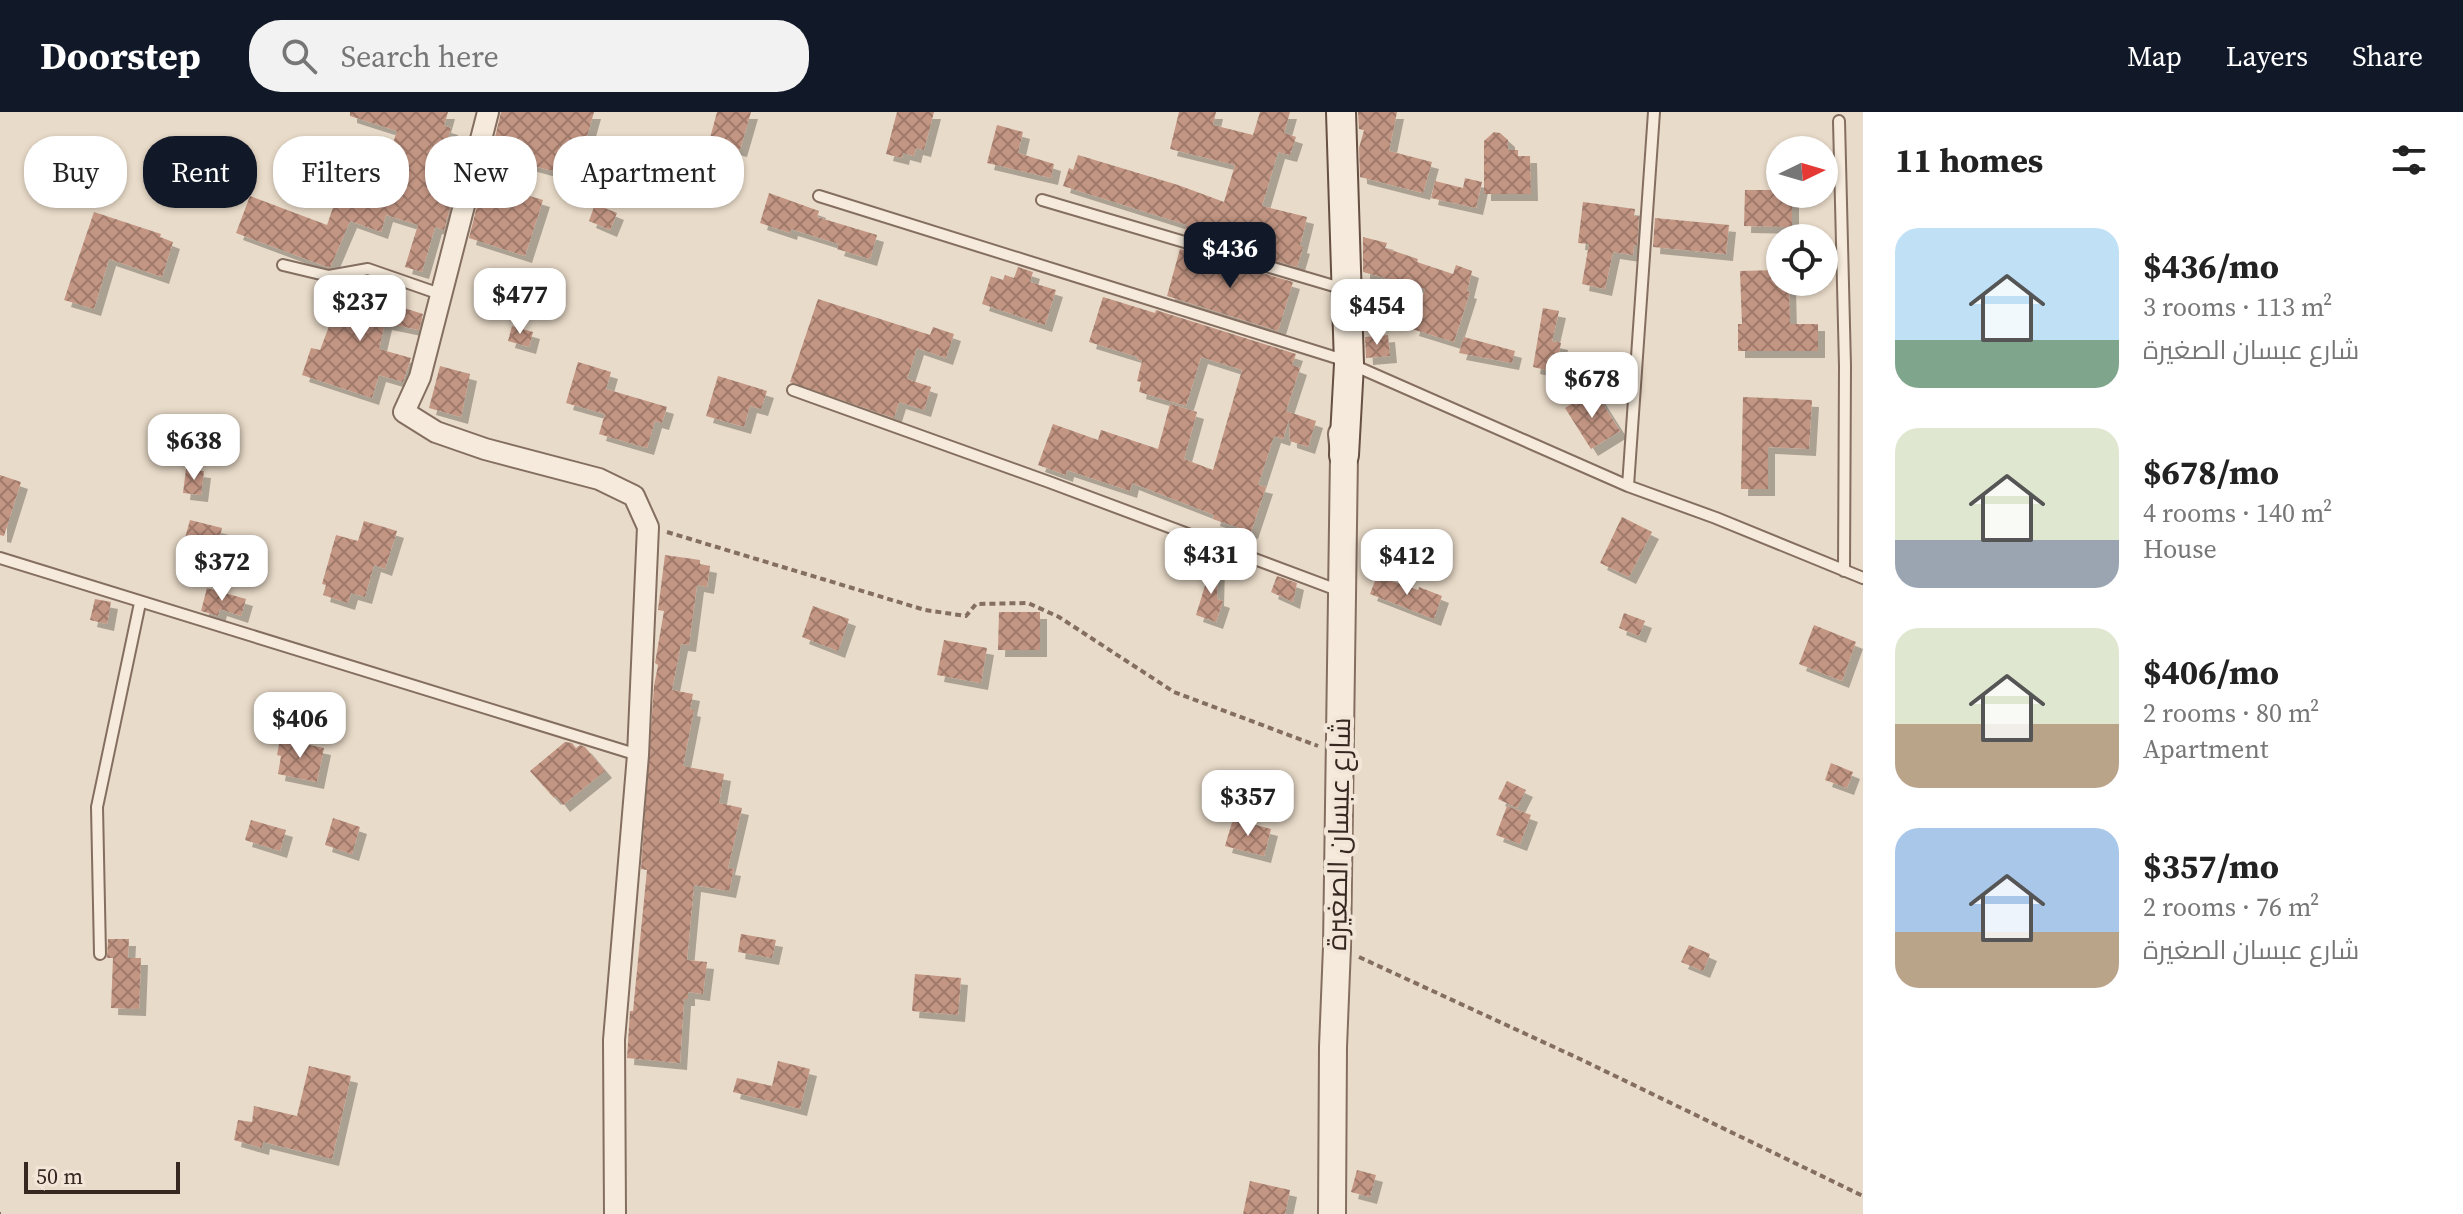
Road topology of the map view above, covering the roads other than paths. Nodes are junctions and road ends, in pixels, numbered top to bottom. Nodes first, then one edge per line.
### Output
1 (488, 112) edge
2 (1332, 112) edge
3 (1341, 112) edge
4 (1654, 112) edge
5 (1839, 121) dead end
6 (819, 196) dead end
7 (1042, 200) dead end
8 (283, 265) dead end
9 (1334, 286) junction
10 (440, 294) junction
11 (1343, 361) junction
12 (793, 390) dead end
13 (1344, 455) joint
14 (1628, 486) junction
15 (0, 558) edge
16 (1844, 571) junction
17 (1863, 578) edge
18 (1340, 591) junction
19 (140, 603) junction
20 (638, 755) junction
21 (100, 954) dead end
22 (615, 1214) edge
23 (1332, 1214) edge

1 - 10 street
2 - 9 street, شارع عبسان الصغيرة
3 - 11 main road, شارع عبسان الصغيرة
4 - 14 lane
5 - 16 lane
6 - 11 lane
7 - 9 lane
8 - 10 lane
9 - 11 street, شارع عبسان الصغيرة
10 - 20 street
11 - 13 main road, شارع عبسان الصغيرة
11 - 14 lane
12 - 18 lane
13 - 18 street, شارع عبسان الصغيرة
14 - 16 lane
15 - 19 lane
16 - 17 lane
18 - 23 street, شارع عبسان الصغيرة
19 - 20 lane
19 - 21 lane
20 - 22 street

